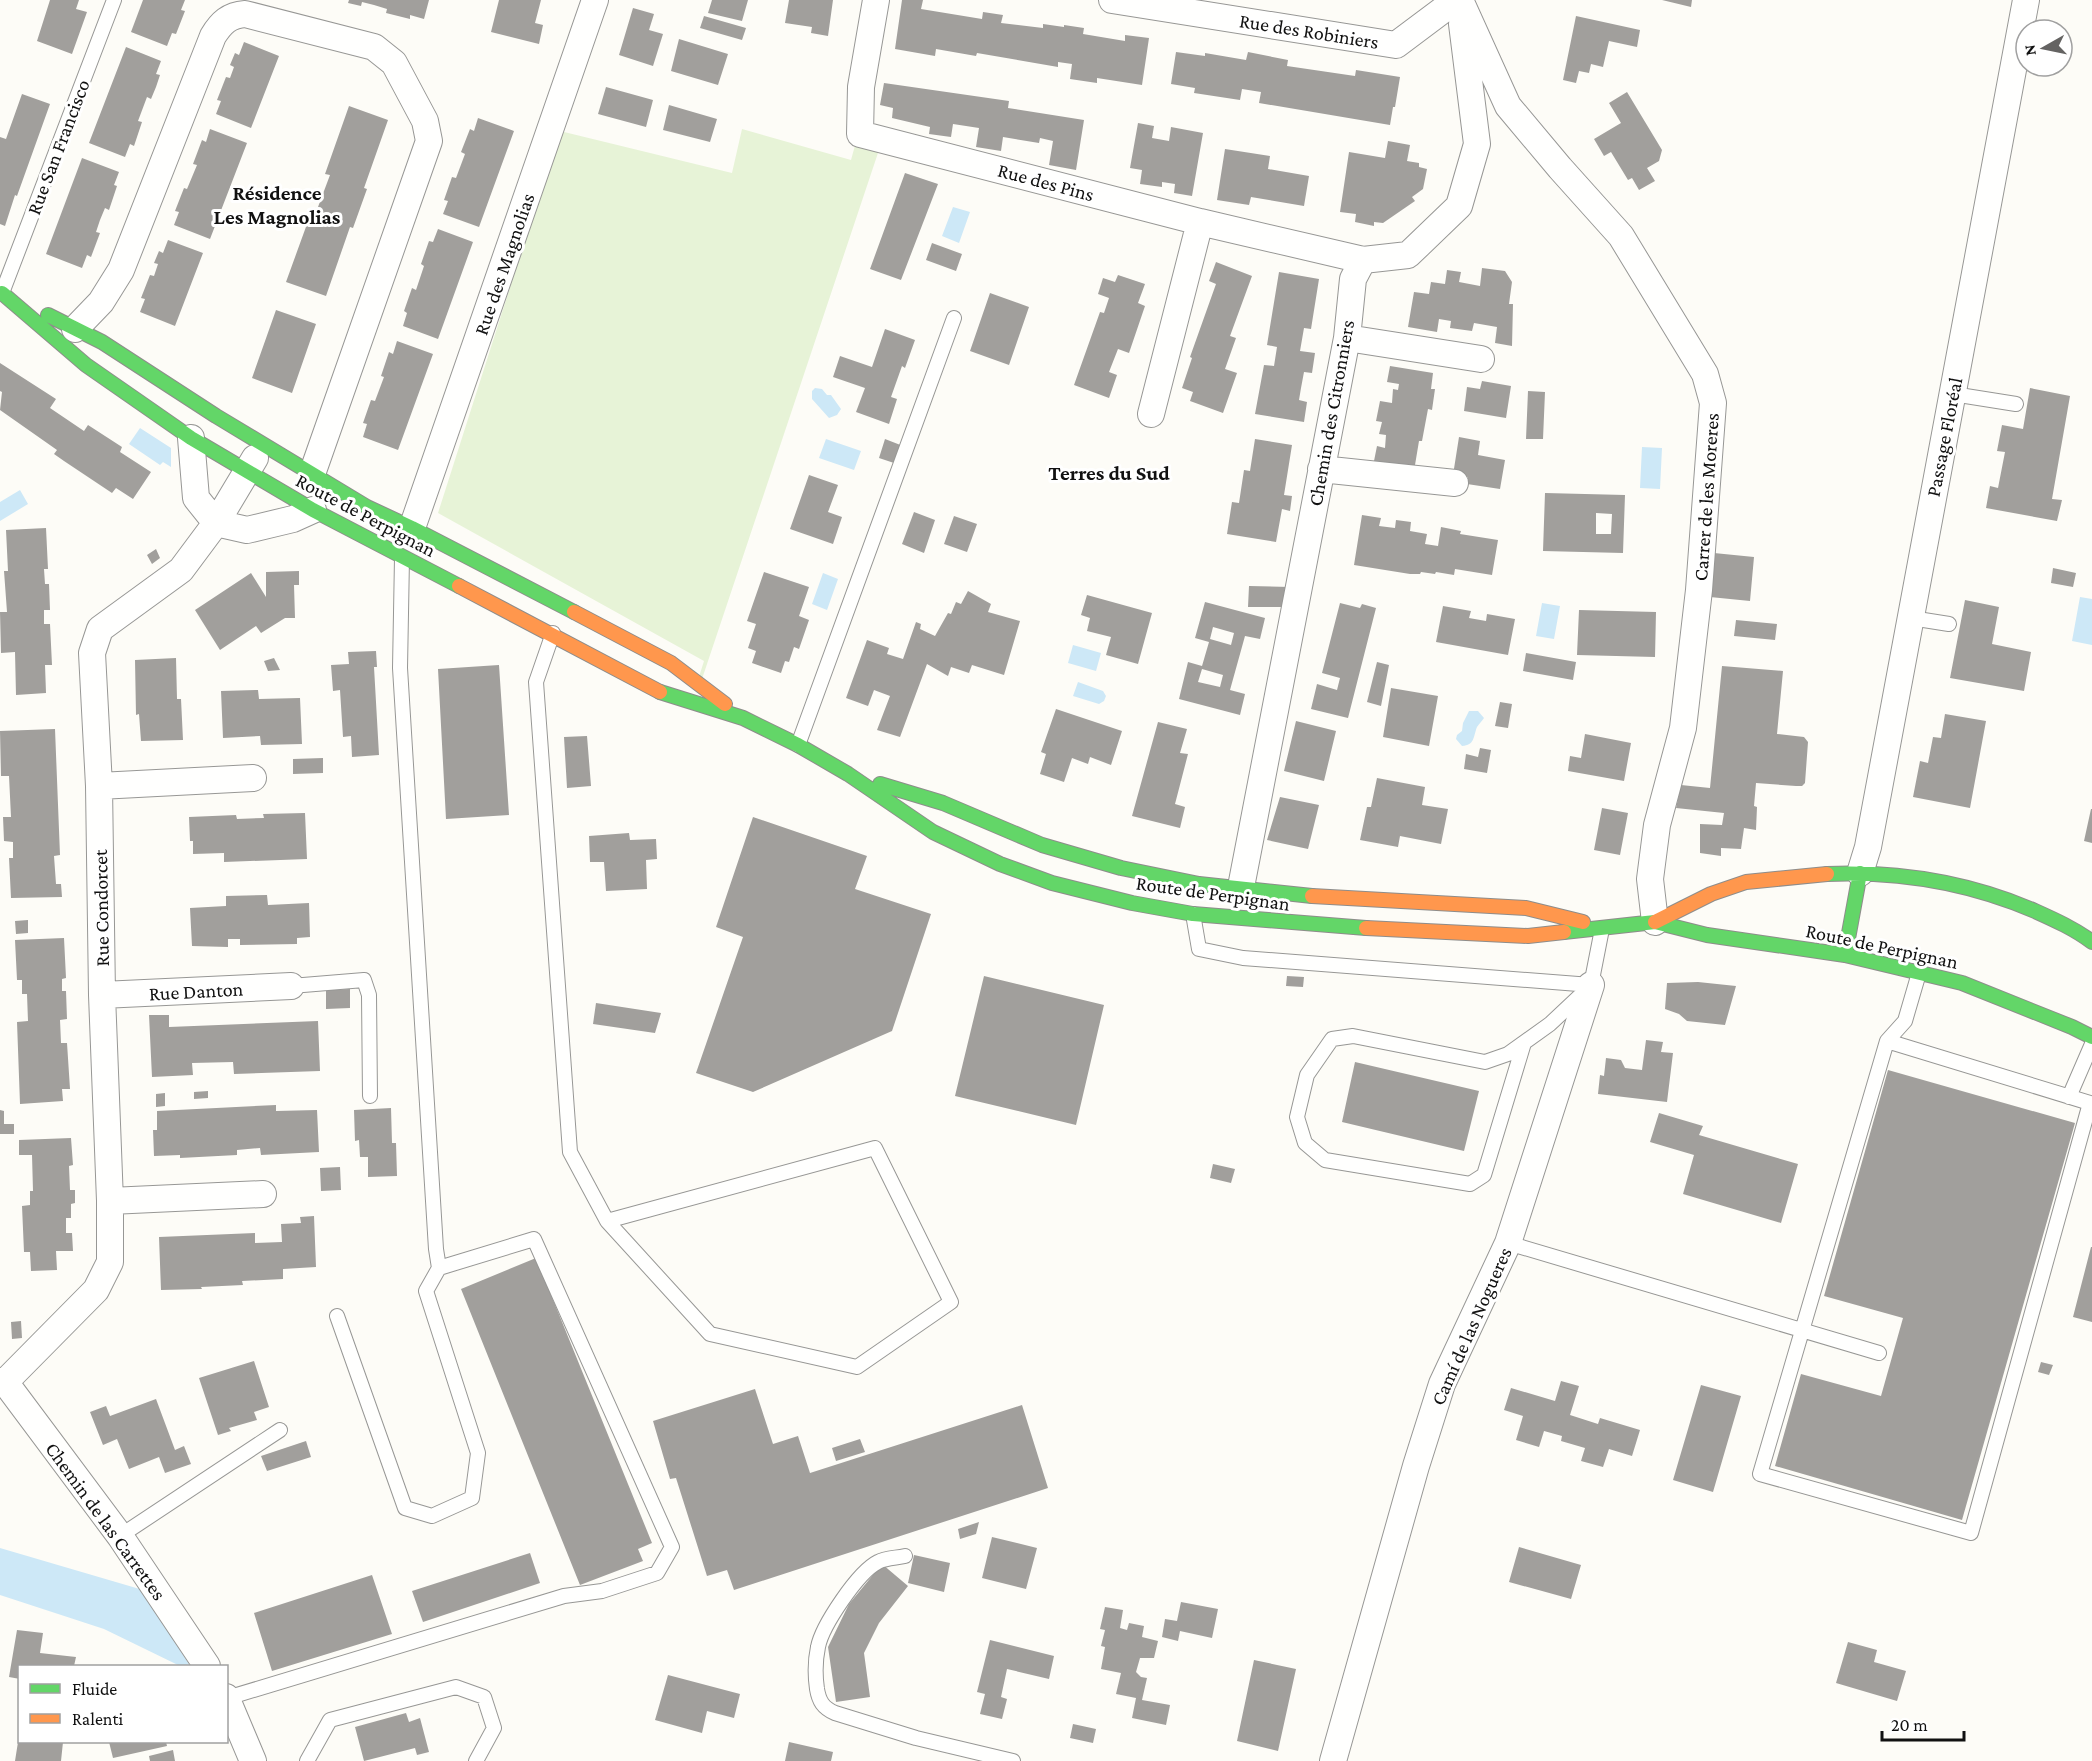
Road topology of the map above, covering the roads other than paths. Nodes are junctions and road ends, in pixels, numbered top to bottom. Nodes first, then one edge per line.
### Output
1 (114, 0) edge
2 (595, 0) edge
3 (876, 0) edge
4 (1112, 0) edge
5 (1458, 0) edge
6 (2026, 0) edge
7 (1200, 222) junction
8 (1363, 260) junction
9 (1, 292) edge
10 (954, 318) dead end
11 (75, 329) junction
12 (1347, 338) junction
13 (1481, 359) dead end
14 (1953, 394) junction
15 (2016, 404) dead end
16 (1150, 414) dead end
17 (216, 416) junction
18 (191, 438) junction
19 (251, 465) junction
20 (1321, 469) junction
21 (312, 474) junction
22 (1455, 483) dead end
23 (367, 507) junction
24 (312, 510) junction
25 (216, 523) junction
26 (407, 542) junction
27 (570, 610) junction
28 (1911, 618) junction
29 (1948, 624) dead end
30 (552, 634) junction
31 (743, 718) junction
32 (798, 745) junction
33 (848, 774) junction
34 (253, 778) dead end
35 (99, 786) junction
36 (1860, 873) junction
37 (1241, 887) junction
38 (1193, 914) junction
39 (1655, 922) junction
40 (1603, 927) junction
41 (2092, 942) edge
42 (1845, 955) junction
43 (1918, 973) junction
44 (1591, 985) junction
45 (291, 986) joint
46 (102, 995) junction
47 (2092, 1037) edge
48 (1887, 1041) junction
49 (1524, 1043) junction
50 (2092, 1044) edge
51 (370, 1096) dead end
52 (2069, 1097) junction
53 (263, 1194) dead end
54 (110, 1201) junction
55 (607, 1221) junction
56 (1508, 1244) junction
57 (439, 1268) junction
58 (337, 1316) dead end
59 (1800, 1330) junction
60 (1879, 1353) dead end
61 (3, 1381) edge
62 (280, 1430) dead end
63 (120, 1536) junction
64 (905, 1556) dead end
65 (206, 1665) edge
66 (228, 1697) edge
67 (228, 1699) edge
68 (253, 1761) edge
69 (307, 1761) edge
70 (476, 1761) edge
71 (1013, 1761) edge
72 (1333, 1761) edge

1 - 9 lane, Rue San Francisco
2 - 26 street, Rue des Magnolias
3 - 7 street, Rue des Pins
4 - 5 street, Rue des Robiniers
5 - 8 street
5 - 39 street, Carrer de les Moreres
6 - 14 street, Passage Floréal
7 - 8 street, Rue des Pins
7 - 16 street
8 - 12 street, Chemin des Citronniers
9 - 11 main road, Route de Perpignan
9 - 18 main road, Route de Perpignan
10 - 32 lane
11 - 17 main road, Route de Perpignan
11 - 21 street
12 - 13 street
12 - 20 street, Chemin des Citronniers
14 - 15 lane
14 - 28 street, Passage Floréal
17 - 19 street
17 - 21 main road, Route de Perpignan
18 - 19 main road, Route de Perpignan
18 - 25 street
19 - 23 street
19 - 24 main road, Route de Perpignan
19 - 25 street, Rue Condorcet
20 - 22 street
20 - 37 street, Chemin des Citronniers
21 - 23 main road, Route de Perpignan
23 - 26 main road, Route de Perpignan
24 - 25 street
24 - 26 main road, Route de Perpignan
25 - 35 street, Rue Condorcet
26 - 27 main road, Route de Perpignan
26 - 30 main road, Route de Perpignan
26 - 57 lane
27 - 30 lane
27 - 31 main road, Route de Perpignan
28 - 29 lane
28 - 36 street, Passage Floréal
30 - 31 main road, Route de Perpignan
30 - 55 lane
31 - 32 main road, Route de Perpignan
32 - 33 main road, Route de Perpignan
33 - 37 main road, Route de Perpignan
33 - 38 main road, Route de Perpignan
34 - 35 street
35 - 46 street, Rue Condorcet
36 - 39 main road, Route de Perpignan
36 - 41 main road, Route de Perpignan
36 - 42 main road
37 - 40 main road, Route de Perpignan
38 - 40 main road, Route de Perpignan
38 - 44 lane
39 - 40 main road, Route de Perpignan
39 - 42 main road, Route de Perpignan
40 - 44 lane, Camí de las Nogueres
42 - 43 main road, Route de Perpignan
43 - 47 main road, Route de Perpignan
43 - 48 lane
44 - 49 lane
44 - 56 street, Camí de las Nogueres
45 - 46 street, Rue Danton
45 - 51 lane
46 - 54 street, Rue Condorcet
48 - 52 lane
48 - 59 lane
49 - 49 lane
50 - 52 lane
52 - 59 lane
53 - 54 street
54 - 61 street, Rue Condorcet
55 - 55 lane
56 - 59 lane
56 - 72 street, Camí de las Nogueres
57 - 58 lane
57 - 66 lane
59 - 60 lane
61 - 63 street, Chemin de las Carrettes
62 - 63 lane
63 - 65 street, Chemin de las Carrettes
64 - 71 lane
67 - 68 street
69 - 70 lane

